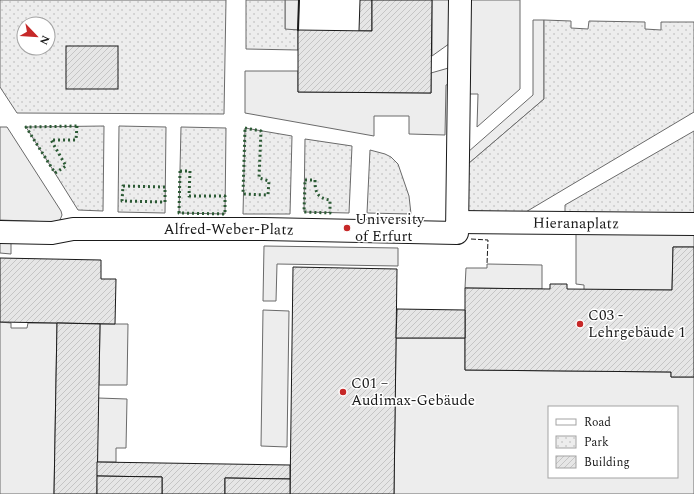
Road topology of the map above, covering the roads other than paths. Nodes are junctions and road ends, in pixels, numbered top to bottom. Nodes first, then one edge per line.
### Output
1 (460, 0) edge
2 (694, 224) edge
3 (458, 227) junction
4 (0, 232) edge

1 - 3 lane
2 - 3 lane, Hieranaplatz
3 - 4 lane, Alfred-Weber-Platz

